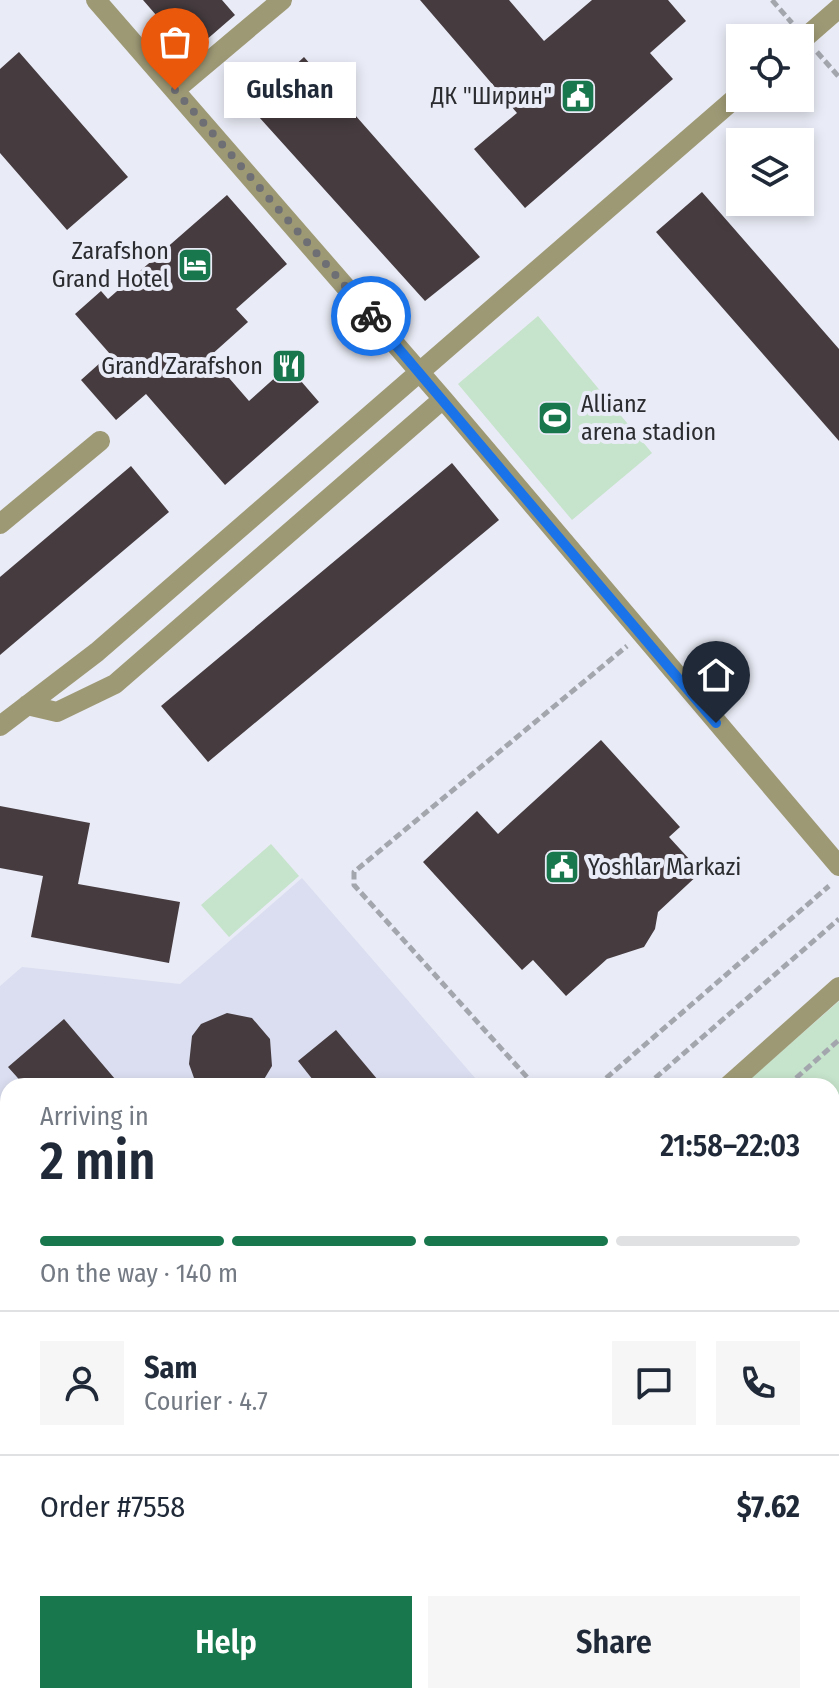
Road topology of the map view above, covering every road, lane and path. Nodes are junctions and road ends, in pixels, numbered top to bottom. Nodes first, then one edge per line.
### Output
1 (96, 0) edge
2 (282, 0) edge
3 (839, 8) edge
4 (814, 30) edge
5 (175, 90) junction
6 (726, 106) edge
7 (421, 373) junction
8 (443, 399) junction
9 (100, 441) dead end
10 (0, 524) edge
11 (640, 636) junction
12 (27, 705) junction
13 (0, 726) edge
14 (839, 866) edge
15 (839, 877) edge
16 (839, 919) edge
17 (839, 987) edge
18 (839, 1040) edge
19 (528, 1078) edge
20 (606, 1078) edge
21 (655, 1078) edge
22 (737, 1078) edge
23 (796, 1078) edge

1 - 5 street
2 - 5 street
3 - 4 street
5 - 7 street
6 - 7 street
7 - 8 street
7 - 12 street
8 - 11 street
8 - 12 street
9 - 10 street
11 - 14 street
11 - 19 path
12 - 13 street
15 - 20 path
16 - 21 path
17 - 22 street
18 - 23 path

